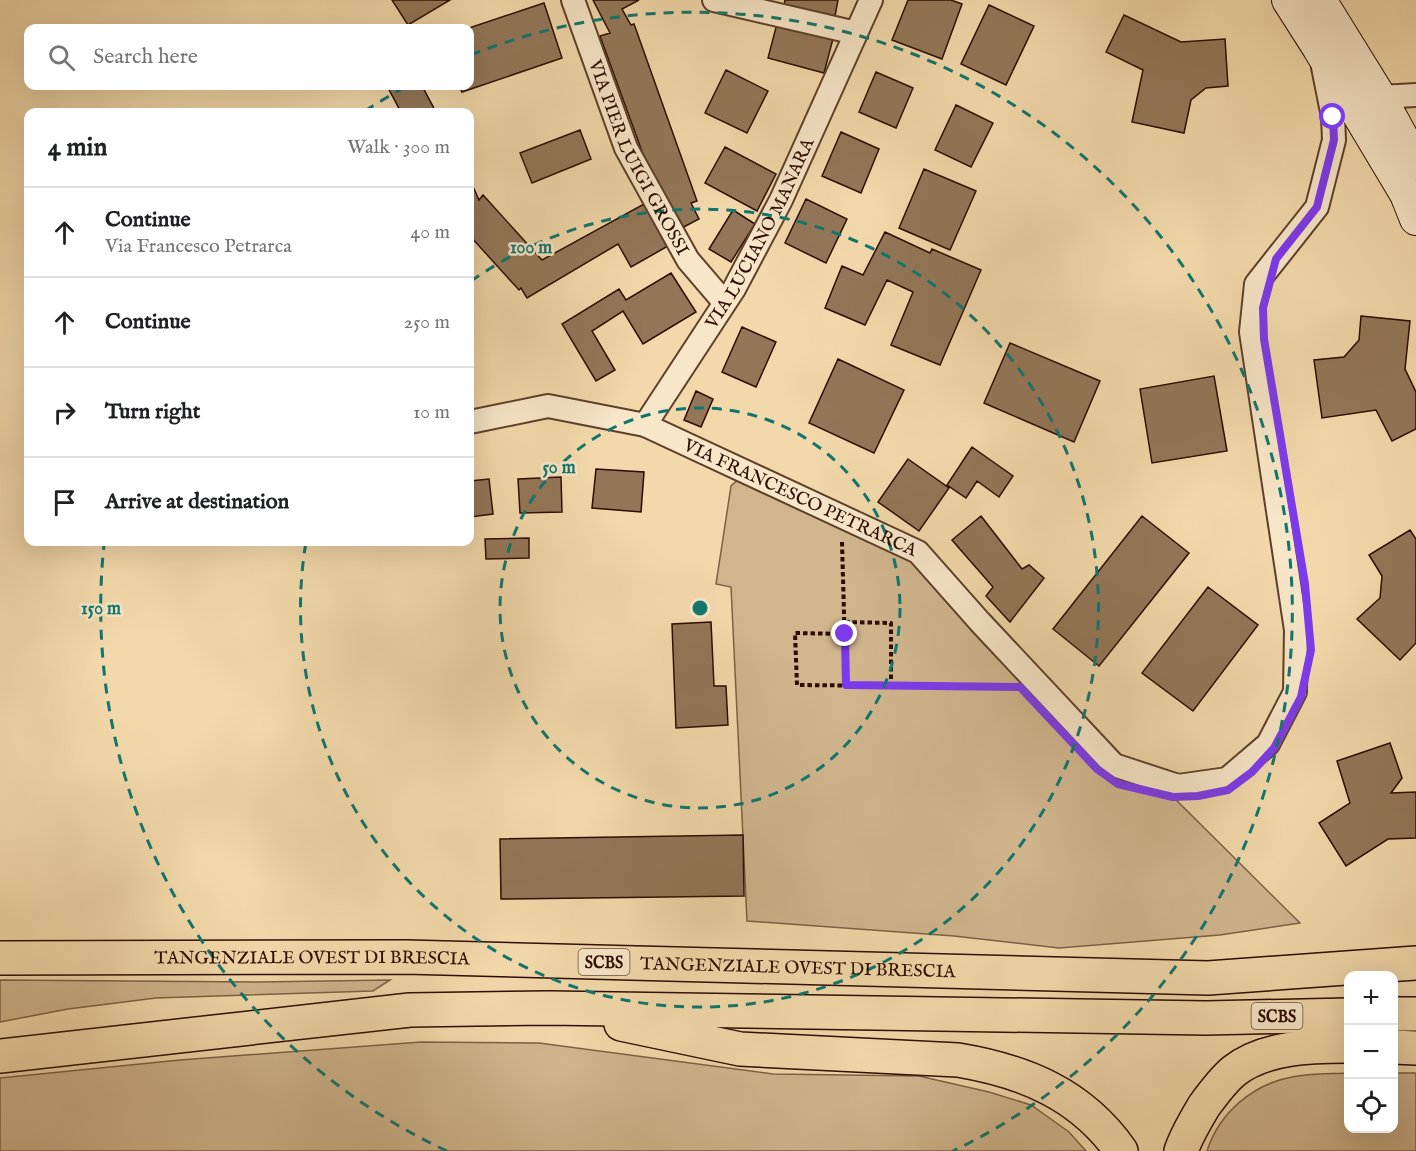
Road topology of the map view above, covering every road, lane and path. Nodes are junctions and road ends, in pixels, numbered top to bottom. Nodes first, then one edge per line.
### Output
1 (573, 0) edge
2 (714, 0) edge
3 (872, 0) edge
4 (1288, 0) edge
5 (1320, 0) edge
6 (856, 33) junction
7 (1318, 47) junction
8 (1416, 95) edge
9 (1380, 96) junction
10 (1416, 163) edge
11 (1416, 219) edge
12 (724, 302) junction
13 (474, 421) edge
14 (645, 425) junction
15 (842, 536) dead end
16 (845, 622) junction
17 (845, 634) junction
18 (846, 685) junction
19 (891, 686) junction
20 (1008, 687) dead end
21 (1416, 941) edge
22 (0, 958) edge
23 (1416, 963) edge
24 (1208, 978) junction
25 (549, 1008) junction
26 (1398, 1014) edge
27 (1416, 1014) edge
28 (1344, 1015) edge
29 (1344, 1046) edge
30 (1398, 1047) edge
31 (1416, 1048) edge
32 (0, 1056) edge
33 (1122, 1151) edge
34 (1181, 1151) edge

1 - 12 street, VIA PIER LUIGI GROSSI
2 - 6 street
3 - 6 street, VIA LUCIANO MANARA
4 - 7 street
5 - 9 street
6 - 12 street, VIA LUCIANO MANARA
7 - 11 street
7 - 14 street, VIA FRANCESCO PETRARCA
8 - 9 street
9 - 10 street
12 - 14 street, VIA LUCIANO MANARA
13 - 14 street, VIA FRANCESCO PETRARCA
15 - 16 path
16 - 17 path
16 - 19 path
17 - 18 path
17 - 18 path
18 - 19 path
19 - 20 path
21 - 24 highway
22 - 24 highway, TANGENZIALE OVEST DI BRESCIA / SCBS
23 - 24 highway, TANGENZIALE OVEST DI BRESCIA / SCBS
25 - 28 highway, SCBS
25 - 32 highway, SCBS
25 - 33 highway
26 - 27 highway
29 - 34 highway
30 - 31 highway

